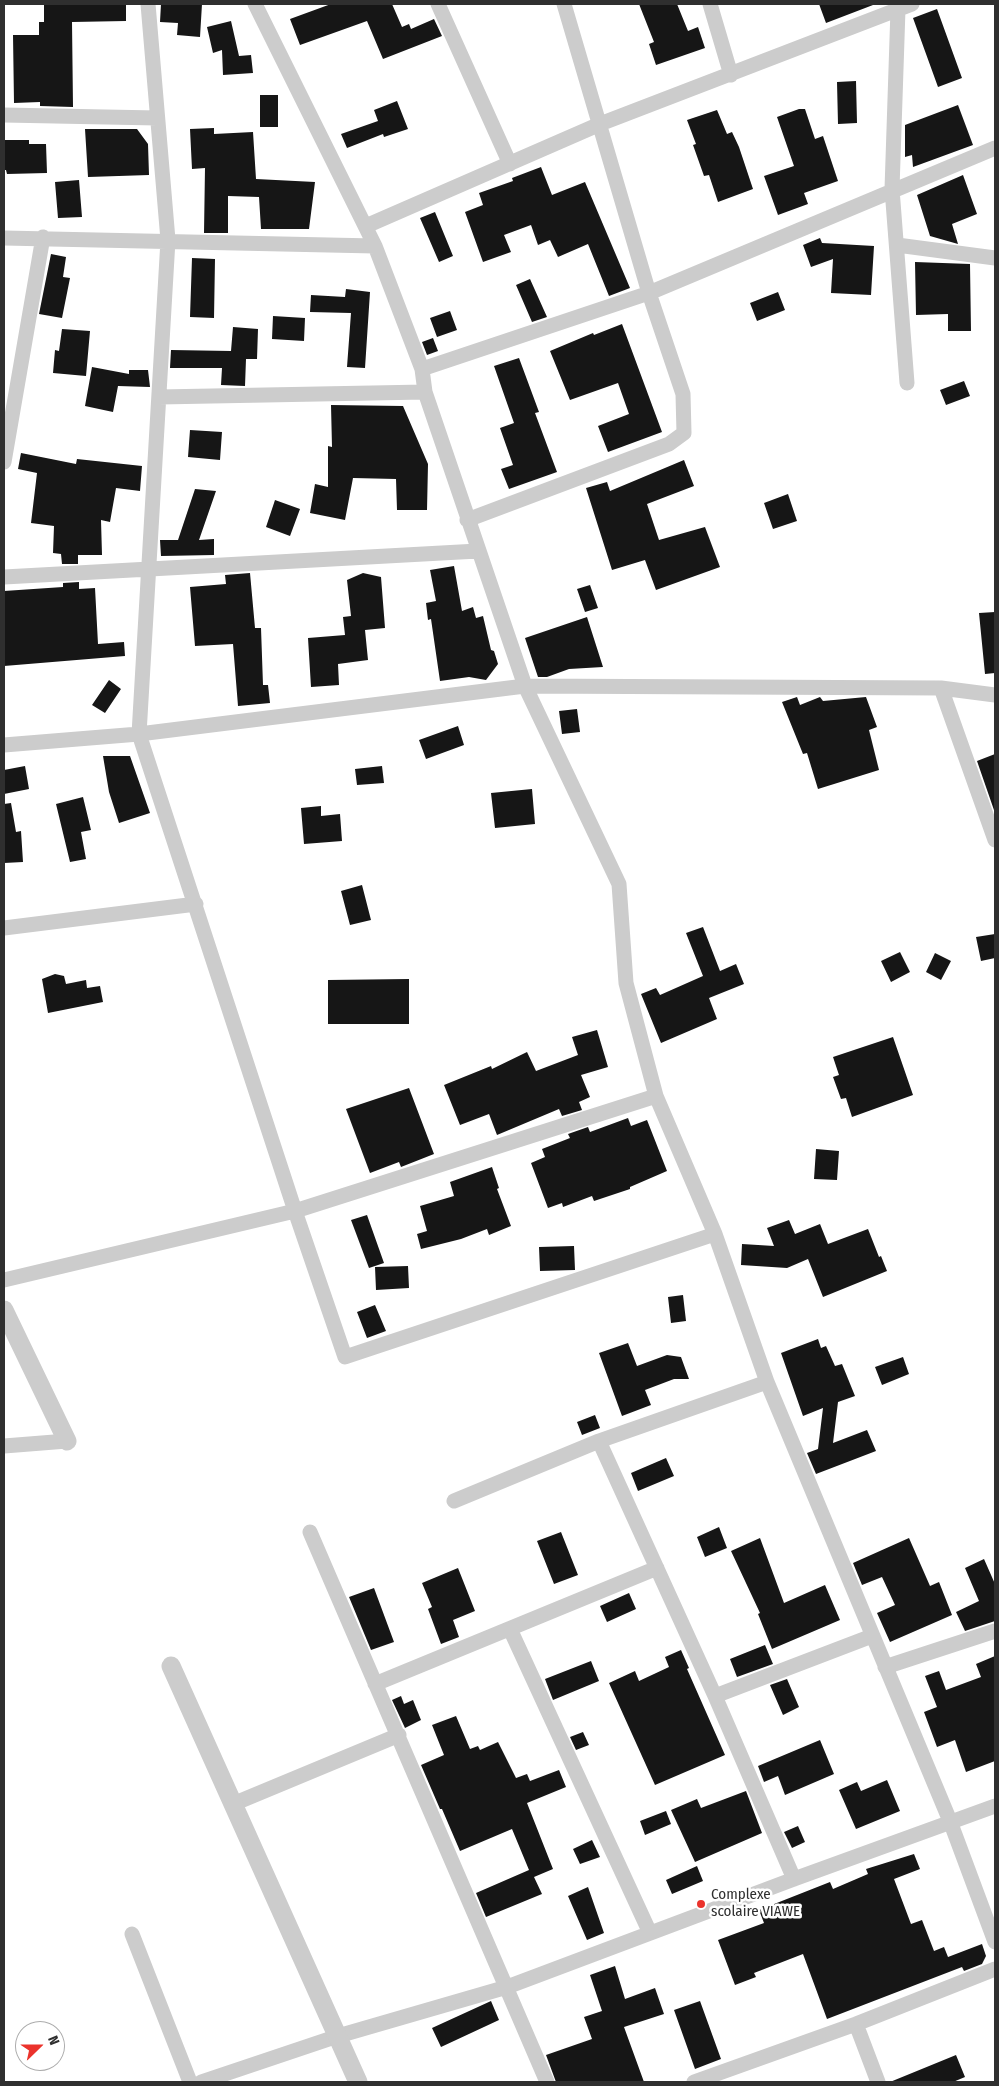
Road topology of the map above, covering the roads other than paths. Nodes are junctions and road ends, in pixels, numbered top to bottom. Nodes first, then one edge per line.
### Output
1 (148, 4) edge
2 (255, 4) edge
3 (438, 4) edge
4 (564, 4) edge
5 (710, 4) edge
6 (902, 5) edge
7 (731, 75) junction
8 (4, 115) edge
9 (157, 118) junction
10 (600, 124) junction
11 (995, 148) edge
12 (510, 164) junction
13 (892, 189) junction
14 (366, 226) junction
15 (4, 238) edge
16 (43, 238) junction
17 (168, 240) junction
18 (375, 246) junction
19 (897, 246) junction
20 (995, 258) edge
21 (649, 293) junction
22 (422, 369) junction
23 (908, 383) dead end
24 (10, 391) edge
25 (426, 392) junction
26 (158, 397) junction
27 (4, 462) edge
28 (468, 520) junction
29 (478, 551) junction
30 (149, 569) junction
31 (4, 577) edge
32 (525, 686) junction
33 (941, 688) junction
34 (995, 695) edge
35 (139, 734) junction
36 (4, 745) edge
37 (995, 840) edge
38 (196, 904) junction
39 (4, 928) edge
40 (656, 1096) junction
41 (295, 1211) junction
42 (715, 1234) junction
43 (4, 1280) edge
44 (4, 1310) edge
45 (767, 1382) junction
46 (67, 1440) joint
47 (599, 1442) junction
48 (4, 1446) edge
49 (454, 1501) dead end
50 (310, 1532) dead end
51 (657, 1568) junction
52 (510, 1629) junction
53 (995, 1631) edge
54 (872, 1636) junction
55 (171, 1666) dead end
56 (886, 1667) junction
57 (375, 1684) junction
58 (715, 1696) junction
59 (399, 1735) junction
60 (233, 1804) junction
61 (995, 1806) edge
62 (950, 1821) junction
63 (794, 1879) junction
64 (650, 1933) junction
65 (132, 1934) dead end
66 (995, 1942) edge
67 (995, 1969) edge
68 (506, 1987) junction
69 (856, 2024) junction
70 (338, 2036) junction
71 (190, 2082) edge
72 (200, 2082) edge
73 (358, 2082) edge
74 (547, 2082) edge
75 (694, 2082) edge
76 (878, 2082) edge

1 - 9 street
2 - 14 street
3 - 12 street
4 - 10 street
5 - 7 street
6 - 7 street
6 - 13 street
7 - 10 street
8 - 9 street
9 - 17 street
10 - 12 street
10 - 21 street
11 - 13 street
12 - 14 street
13 - 19 street
13 - 21 street
14 - 18 street
15 - 16 street
16 - 17 street
16 - 24 street
17 - 18 street
17 - 26 street
18 - 22 street
19 - 20 street
19 - 23 street
21 - 22 street
21 - 28 street
22 - 25 street
24 - 27 street
25 - 26 street
25 - 28 street
26 - 30 street
28 - 29 street
29 - 30 street
29 - 32 street
30 - 31 street
30 - 35 street
32 - 33 street
32 - 35 street
32 - 40 street
33 - 34 street
33 - 37 street
35 - 36 street
35 - 38 street
38 - 39 street
38 - 41 street
40 - 41 street
40 - 42 street
41 - 42 street
41 - 43 street
42 - 45 street
44 - 46 street
45 - 47 street
45 - 54 street
46 - 48 street
47 - 49 street
47 - 51 street
50 - 57 street
51 - 52 street
51 - 58 street
52 - 57 street
52 - 64 street
53 - 56 street
54 - 56 street
54 - 58 street
55 - 60 street
56 - 62 street
57 - 59 street
58 - 63 street
59 - 60 street
59 - 68 street
60 - 70 street
61 - 62 street
62 - 63 street
62 - 66 street
63 - 64 street
64 - 68 street
65 - 71 street
67 - 69 street
68 - 70 street
68 - 74 street
69 - 75 street
69 - 76 street
70 - 72 street
70 - 73 street

